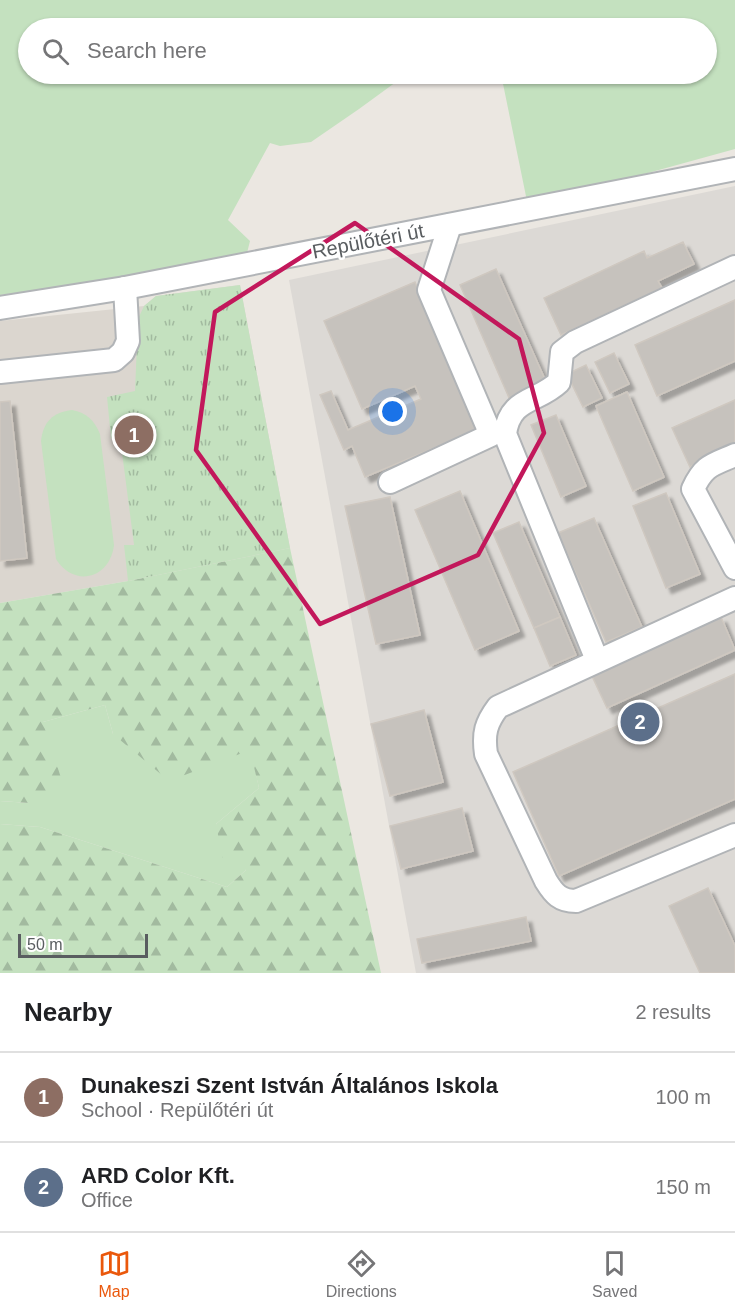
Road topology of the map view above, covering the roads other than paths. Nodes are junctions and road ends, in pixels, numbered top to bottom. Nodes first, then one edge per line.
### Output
1 (735, 169) edge
2 (450, 225) junction
3 (735, 267) edge
4 (125, 288) junction
5 (0, 308) edge
6 (0, 372) edge
7 (735, 455) edge
8 (390, 482) dead end
9 (735, 568) edge
10 (735, 598) edge
11 (597, 660) junction
12 (735, 835) edge

1 - 2 street, Repülőtéri út
2 - 4 street, Repülőtéri út
2 - 8 street
3 - 11 street
4 - 5 street, Repülőtéri út
4 - 6 street
7 - 9 street
10 - 11 street
11 - 12 street

